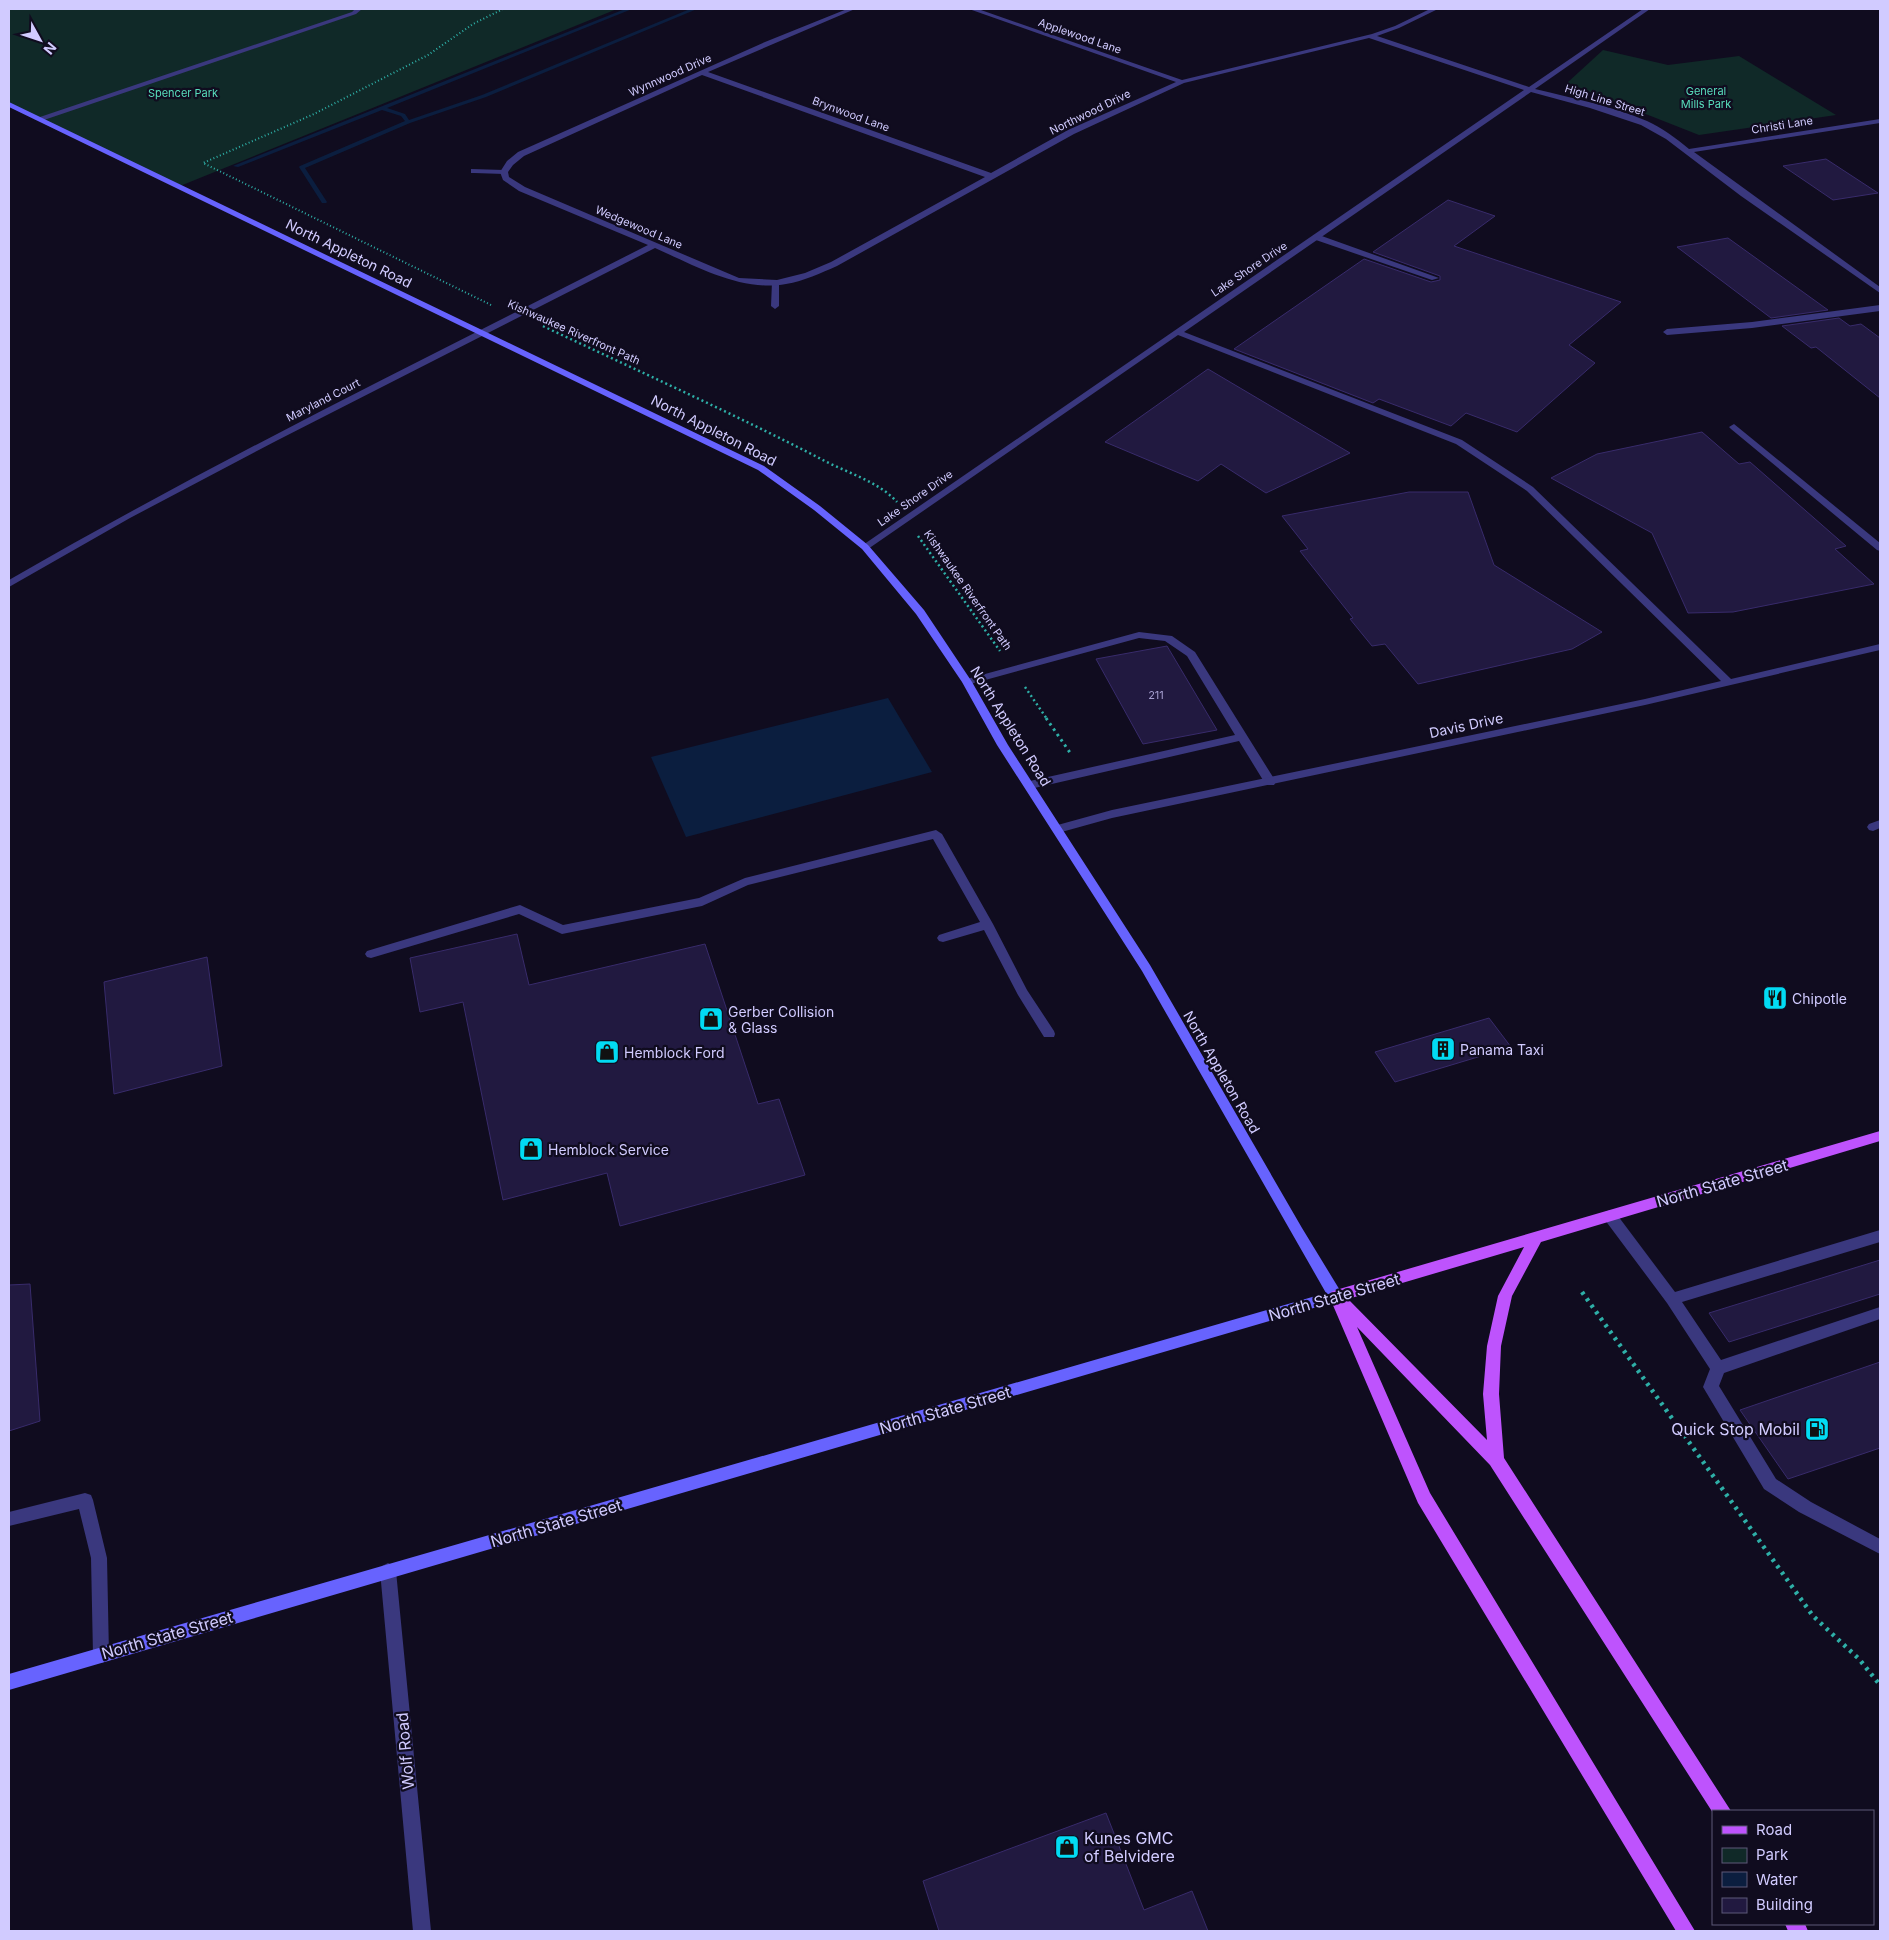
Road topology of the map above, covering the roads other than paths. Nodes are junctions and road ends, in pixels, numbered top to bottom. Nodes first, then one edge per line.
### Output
1 (359, 9) edge
2 (852, 9) edge
3 (972, 9) edge
4 (1430, 9) edge
5 (1647, 9) edge
6 (1369, 36) junction
7 (703, 72) junction
8 (1182, 82) junction
9 (1531, 90) junction
10 (9, 104) edge
11 (38, 118) junction
12 (1880, 120) edge
13 (1687, 151) junction
14 (474, 171) dead end
15 (504, 172) junction
16 (991, 176) junction
17 (1316, 237) junction
18 (653, 246) junction
19 (1435, 278) dead end
20 (775, 284) junction
21 (1880, 291) edge
22 (774, 306) dead end
23 (1880, 308) edge
24 (1177, 332) junction
25 (1667, 332) dead end
26 (482, 333) junction
27 (1734, 427) dead end
28 (865, 547) junction
29 (1880, 548) edge
30 (9, 568) edge
31 (20, 576) junction
32 (9, 584) edge
33 (1880, 647) edge
34 (967, 682) junction
35 (1728, 682) junction
36 (1242, 737) junction
37 (1270, 782) junction
38 (1030, 785) junction
39 (1058, 828) junction
40 (987, 924) junction
41 (943, 938) dead end
42 (371, 954) dead end
43 (1049, 1034) dead end
44 (1879, 1138) edge
45 (1610, 1216) junction
46 (1880, 1236) edge
47 (1536, 1237) junction
48 (1336, 1296) junction
49 (1672, 1299) junction
50 (1880, 1313) edge
51 (1718, 1368) junction
52 (1496, 1460) junction
53 (9, 1519) edge
54 (1880, 1548) edge
55 (388, 1572) junction
56 (101, 1655) junction
57 (9, 1682) edge
58 (1721, 1810) edge
59 (422, 1931) edge
60 (1686, 1931) edge

1 - 11 street
2 - 7 street, Wynnwood Drive
3 - 8 street, Applewood Lane
4 - 6 street, Northwood Drive
5 - 9 street, Lake Shore Drive
6 - 8 street, Northwood Drive
6 - 9 street, High Line Street
7 - 15 street, Wynnwood Drive
7 - 16 street, Brynwood Lane
8 - 16 street, Northwood Drive
9 - 13 street, High Line Street
9 - 17 street, Lake Shore Drive
10 - 11 main road, North Appleton Road
11 - 26 main road, North Appleton Road
12 - 13 street, Christi Lane
13 - 21 street, High Line Street
14 - 15 street
15 - 18 street, Wedgewood Lane
16 - 20 street, Northwood Drive
17 - 19 street
17 - 24 street, Lake Shore Drive
18 - 20 street, Wedgewood Lane
18 - 26 street, Maryland Court
20 - 22 street
23 - 25 street
24 - 28 street, Lake Shore Drive
24 - 35 street
26 - 28 main road, North Appleton Road
26 - 31 street, Maryland Court
27 - 29 street
28 - 34 main road, North Appleton Road
30 - 31 street
31 - 32 street, Maryland Court
33 - 35 street, Davis Drive
34 - 36 street
34 - 38 main road, North Appleton Road
35 - 37 street, Davis Drive
36 - 37 street
36 - 38 street
37 - 39 street, Davis Drive
38 - 39 main road, North Appleton Road
39 - 48 main road, North Appleton Road
40 - 41 street
40 - 42 street
40 - 43 street
44 - 45 main road, North State Street
45 - 47 main road, North State Street
45 - 49 street
46 - 49 street
47 - 48 main road, North State Street
47 - 52 main road
48 - 52 main road
48 - 55 main road, North State Street
48 - 60 main road
49 - 51 street
50 - 51 street
51 - 54 street
52 - 58 main road
53 - 56 street
55 - 56 main road, North State Street
55 - 59 street, Wolf Road
56 - 57 main road, North State Street

